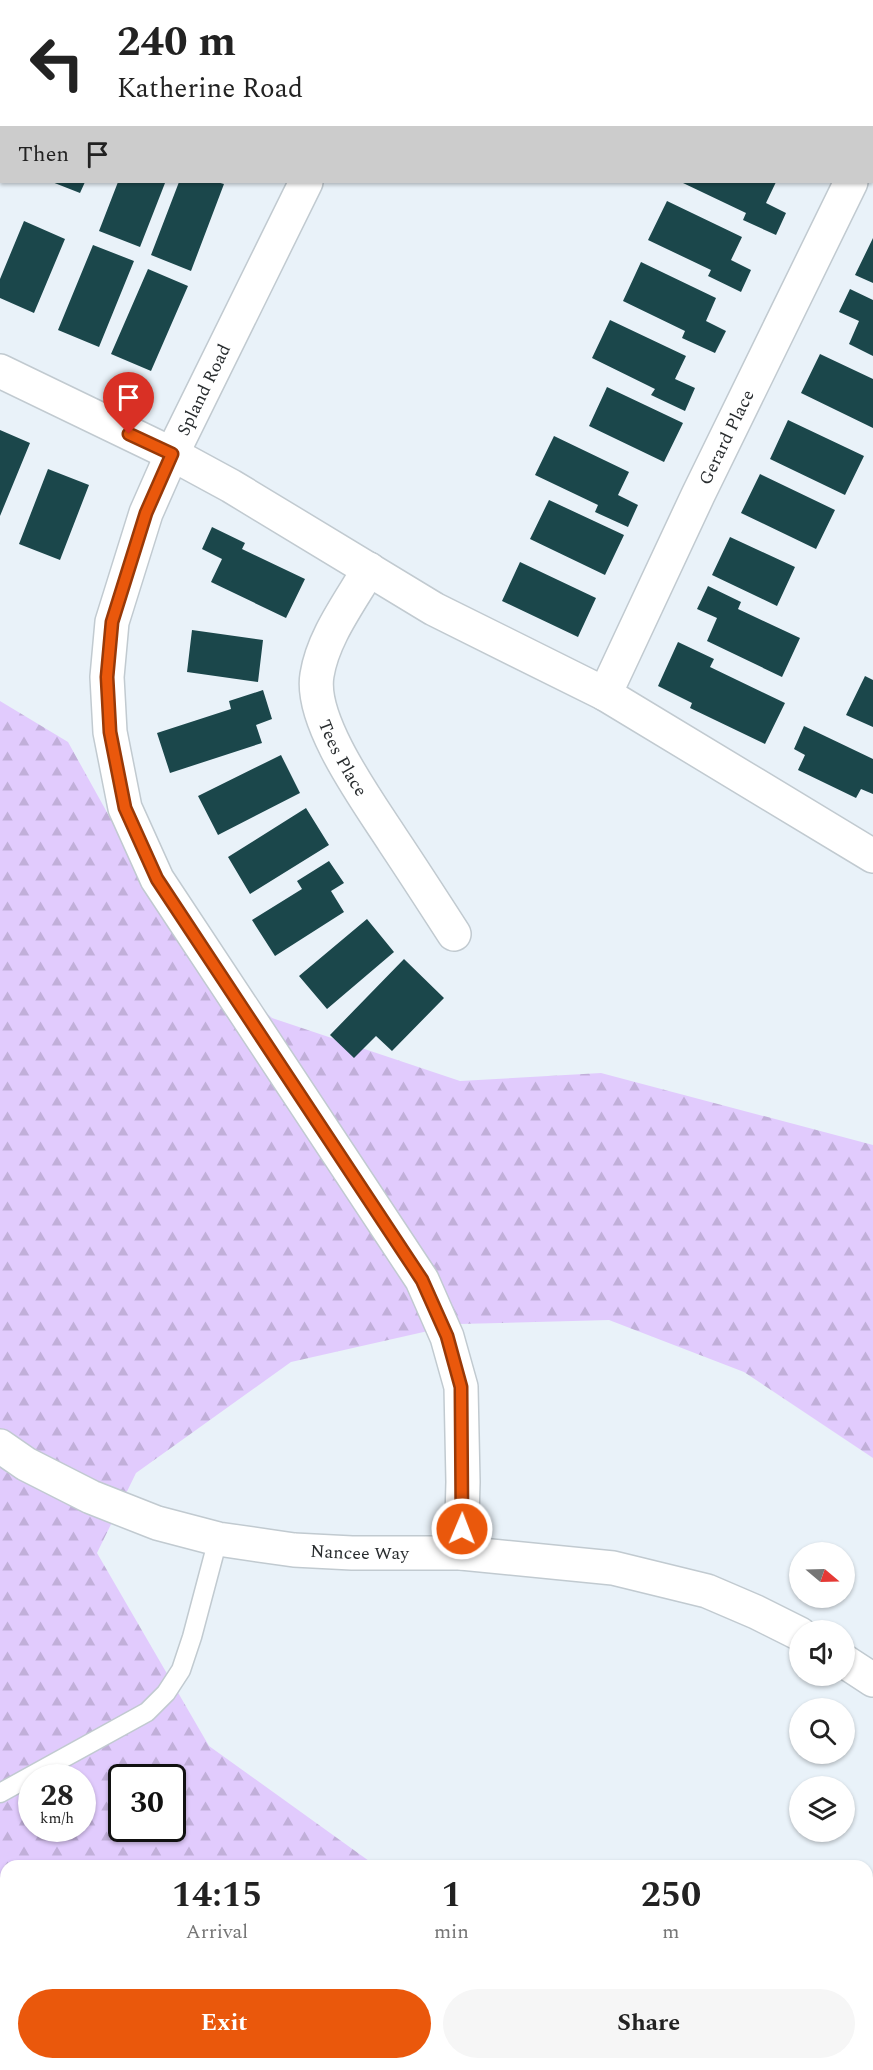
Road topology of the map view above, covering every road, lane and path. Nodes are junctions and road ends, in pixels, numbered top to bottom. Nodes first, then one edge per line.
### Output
1 (306, 183) edge
2 (851, 183) edge
3 (0, 371) edge
4 (172, 454) junction
5 (369, 569) junction
6 (605, 694) junction
7 (873, 856) edge
8 (454, 934) dead end
9 (0, 1446) edge
10 (218, 1539) junction
11 (461, 1553) junction
12 (789, 1628) edge
13 (855, 1668) edge
14 (873, 1680) edge
15 (0, 1793) edge

1 - 4 street, Spland Road
2 - 6 street, Gerard Place
3 - 4 street
4 - 5 street
4 - 11 street, Spland Road
5 - 6 street
5 - 8 street, Tees Place
6 - 7 street
9 - 10 street, Nancee Way
10 - 11 street, Nancee Way
10 - 15 lane
11 - 12 street, Nancee Way
13 - 14 street

